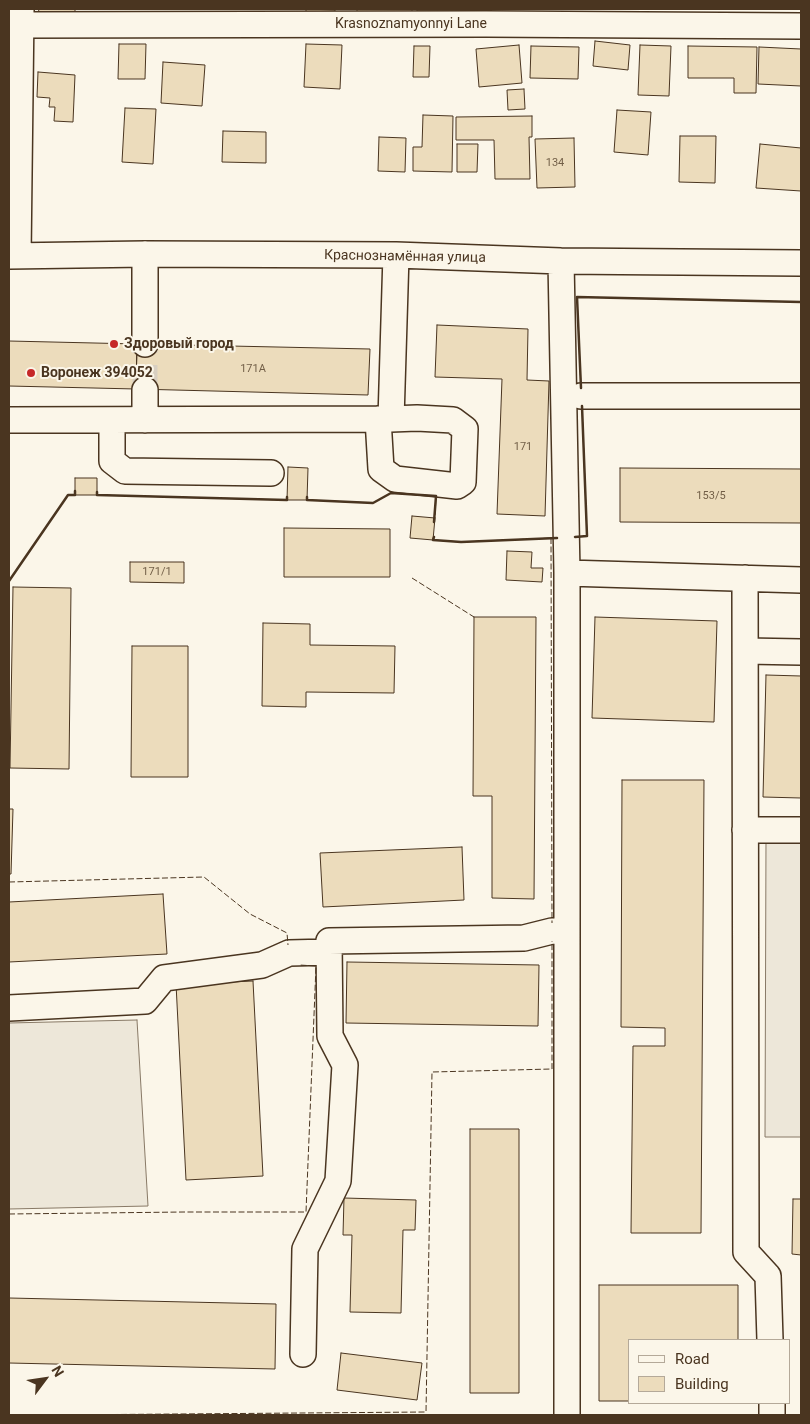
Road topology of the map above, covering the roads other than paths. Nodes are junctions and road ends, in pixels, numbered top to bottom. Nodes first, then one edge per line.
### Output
1 (21, 17) edge
2 (801, 26) edge
3 (145, 254) junction
4 (14, 256) edge
5 (396, 256) junction
6 (561, 261) junction
7 (801, 264) edge
8 (146, 344) tunnel mouth
9 (145, 390) tunnel mouth
10 (581, 396) dead end
11 (801, 396) edge
12 (9, 420) edge
13 (112, 420) junction
14 (145, 420) junction
15 (271, 473) dead end
16 (568, 573) junction
17 (746, 578) junction
18 (801, 580) edge
19 (746, 651) junction
20 (801, 652) edge
21 (745, 830) junction
22 (801, 830) edge
23 (567, 932) junction
24 (329, 952) junction
25 (9, 1008) edge
26 (770, 1339) edge
27 (303, 1354) dead end
28 (567, 1415) edge

1 - 2 street, Krasnoznamyonnyi Lane
1 - 4 street
3 - 4 street, Краснознамённая улица
3 - 5 street, Краснознамённая улица
3 - 8 street
5 - 6 street, Краснознамённая улица
5 - 14 street
6 - 7 street, Краснознамённая улица
6 - 16 street
9 - 14 street
10 - 11 street
12 - 13 street
13 - 14 street
13 - 15 street
16 - 17 street
16 - 23 street
17 - 18 street
17 - 19 street
19 - 20 street
19 - 21 street
21 - 22 street
21 - 26 street
23 - 24 street
23 - 28 street
24 - 25 street
24 - 27 street

